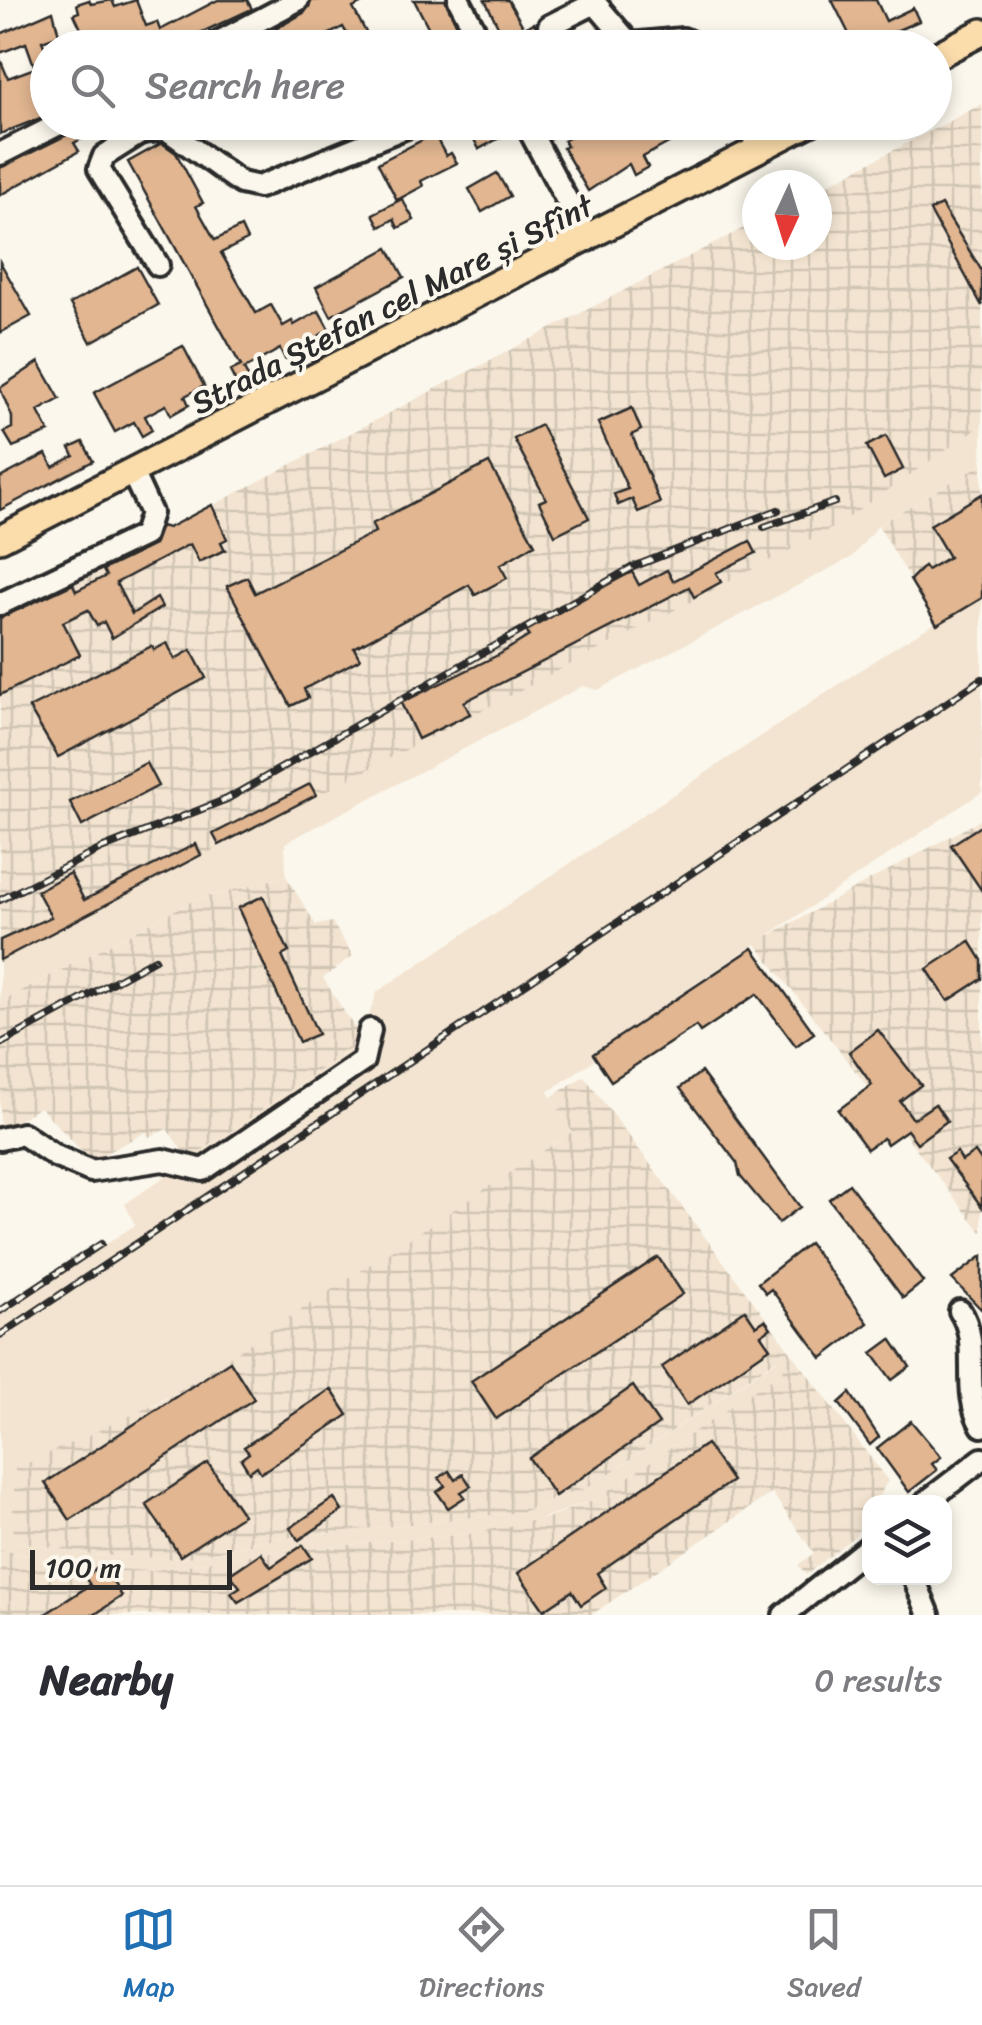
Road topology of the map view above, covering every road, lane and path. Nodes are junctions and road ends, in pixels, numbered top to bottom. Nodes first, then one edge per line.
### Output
1 (298, 0) edge
2 (459, 0) edge
3 (549, 26) dead end
4 (242, 30) edge
5 (475, 30) edge
6 (617, 30) edge
7 (982, 32) edge
8 (952, 48) edge
9 (30, 139) edge
10 (129, 140) edge
11 (181, 140) edge
12 (375, 140) edge
13 (535, 140) edge
14 (755, 140) edge
15 (777, 140) edge
16 (760, 149) junction
17 (0, 154) edge
18 (588, 240) junction
19 (158, 265) dead end
20 (132, 472) junction
21 (0, 539) edge
22 (0, 604) edge
23 (370, 1030) dead end
24 (0, 1139) edge
25 (960, 1311) dead end
26 (982, 1426) edge
27 (982, 1459) edge
28 (935, 1495) edge
29 (862, 1552) edge
30 (917, 1585) edge
31 (784, 1615) edge
32 (929, 1615) edge

1 - 4 street
2 - 5 street
3 - 6 street
7 - 8 main road
9 - 17 street
10 - 19 street
11 - 12 street
13 - 18 street
14 - 16 street
15 - 16 main road, Strada Ștefan cel Mare și Sfînt
16 - 18 main road, Strada Ștefan cel Mare și Sfînt
18 - 20 main road, Strada Ștefan cel Mare și Sfînt
20 - 21 main road, Strada Ștefan cel Mare și Sfînt
20 - 22 street
23 - 24 street
25 - 26 street
27 - 28 street
29 - 31 street
30 - 32 street

